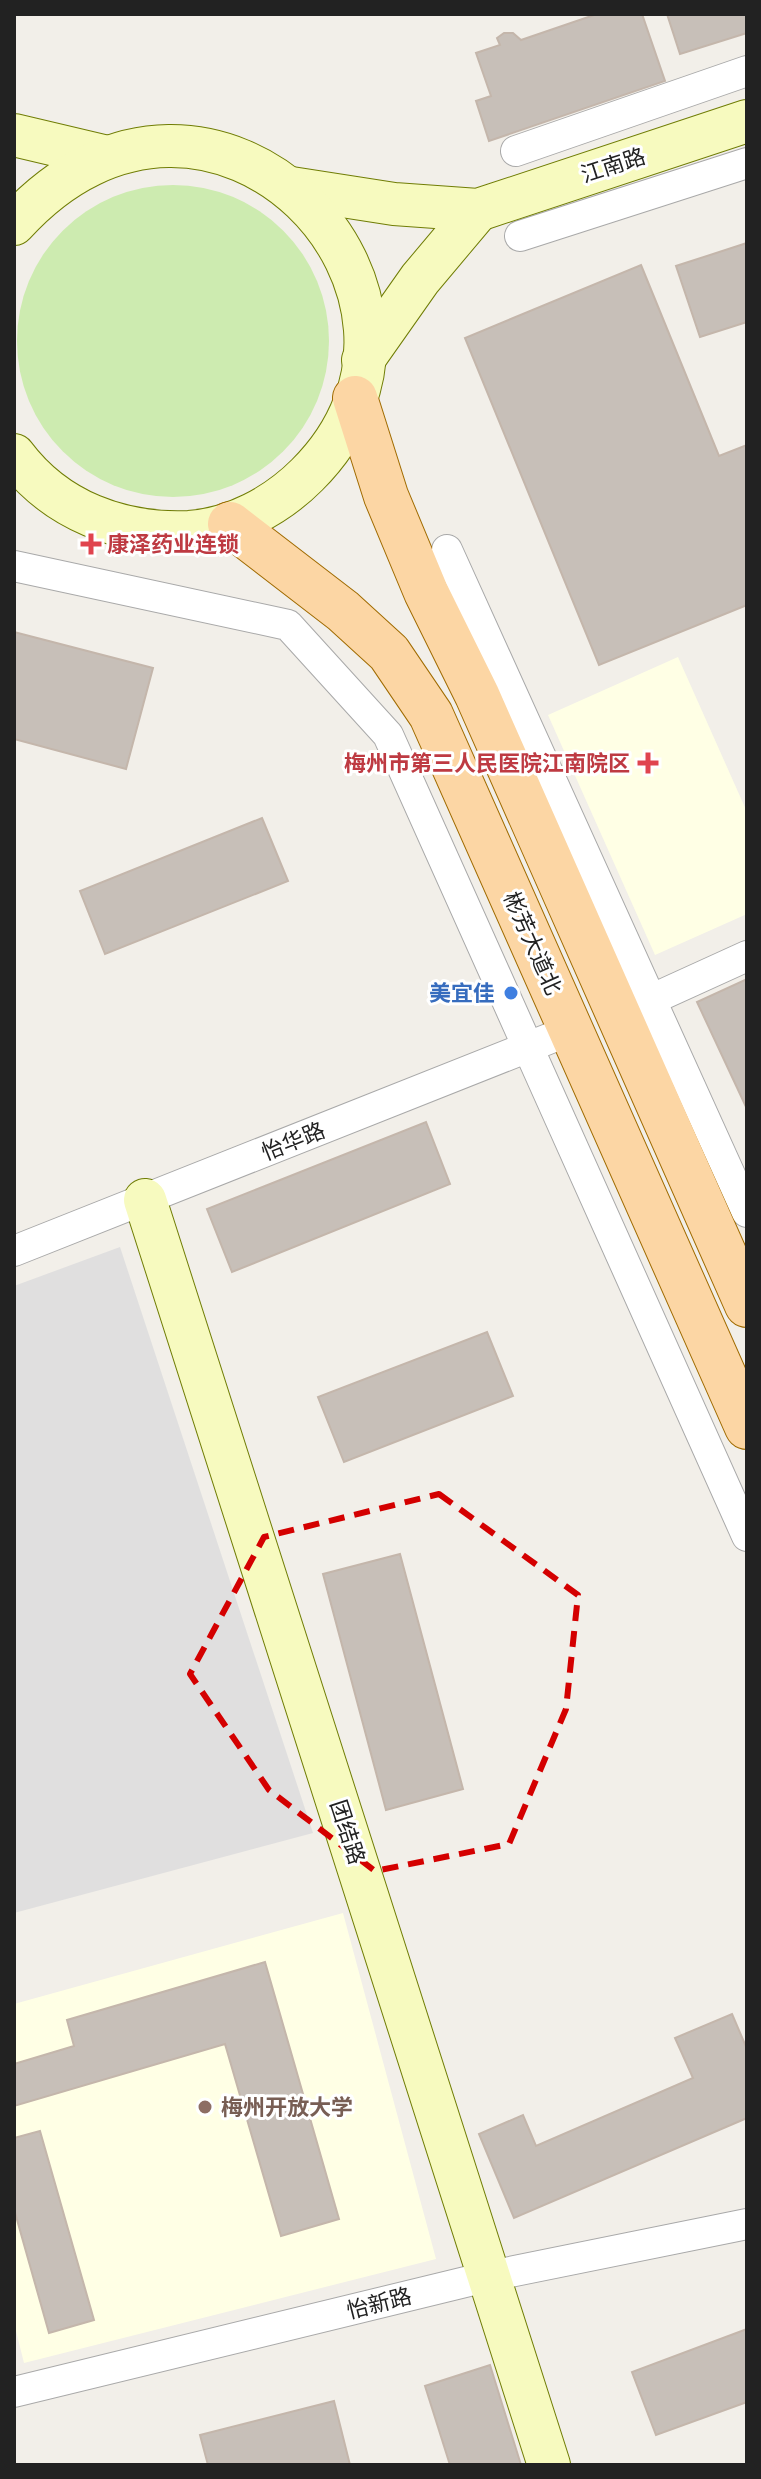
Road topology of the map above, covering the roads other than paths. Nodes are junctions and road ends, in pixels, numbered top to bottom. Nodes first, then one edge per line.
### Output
1 (747, 71) edge
2 (747, 121) edge
3 (14, 135) edge
4 (516, 151) dead end
5 (107, 157) junction
6 (747, 163) edge
7 (291, 188) junction
8 (478, 210) junction
9 (14, 224) edge
10 (520, 236) dead end
11 (359, 379) junction
12 (14, 455) edge
13 (34, 493) edge
14 (230, 524) junction
15 (447, 550) dead end
16 (14, 566) edge
17 (747, 956) edge
18 (635, 1007) junction
19 (571, 1030) junction
20 (529, 1048) junction
21 (145, 1200) junction
22 (747, 1212) edge
23 (14, 1251) edge
24 (747, 1305) edge
25 (747, 1427) edge
26 (747, 1536) edge
27 (747, 2224) edge
28 (490, 2276) junction
29 (14, 2392) edge
30 (549, 2465) edge

1 - 4 street
2 - 8 street, 江南路
3 - 5 street
5 - 7 street
5 - 9 street
6 - 10 street
7 - 8 street, 江南路
7 - 11 street
8 - 11 street
11 - 14 street
11 - 18 main road
12 - 13 street
13 - 14 street
14 - 19 main road, 彬芳大道北
15 - 18 street
16 - 20 street
17 - 18 street
18 - 22 street
18 - 24 main road
19 - 20 street, 怡华路
19 - 25 main road, 彬芳大道北
20 - 21 street, 怡华路
20 - 26 street
21 - 23 street, 怡华路
21 - 28 street, 团结路
27 - 28 street, 怡新路
28 - 29 street, 怡新路
28 - 30 street, 团结路

